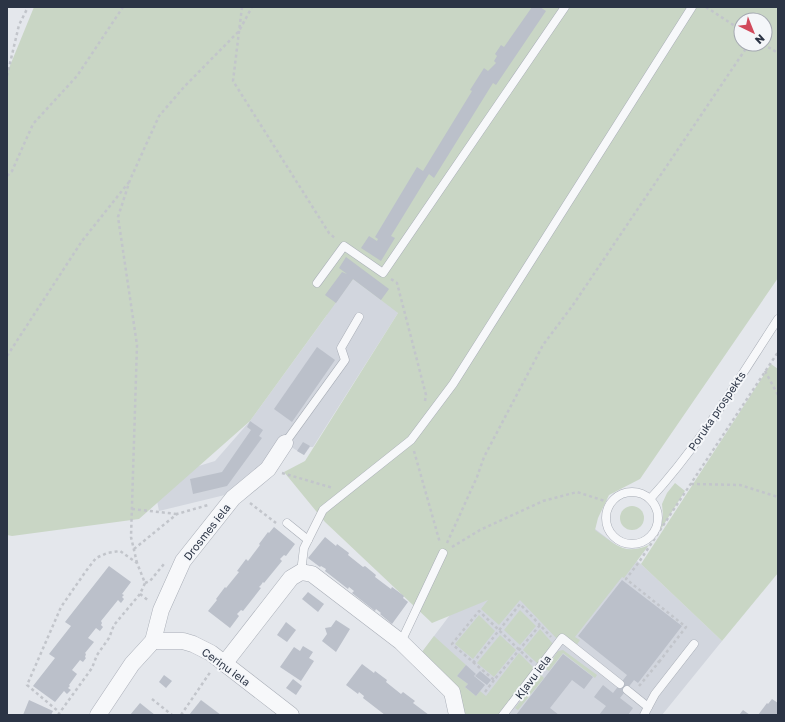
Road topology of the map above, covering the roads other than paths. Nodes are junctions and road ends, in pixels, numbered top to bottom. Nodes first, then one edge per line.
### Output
1 (565, 7) edge
2 (692, 7) edge
3 (317, 283) dead end
4 (359, 318) dead end
5 (778, 318) edge
6 (285, 443) joint
7 (650, 499) junction
8 (287, 523) road end
9 (308, 540) junction
10 (443, 553) road end
11 (301, 572) junction
12 (153, 641) junction
13 (401, 642) junction
14 (694, 644) dead end
15 (221, 661) junction
16 (648, 707) junction
17 (98, 715) edge
18 (291, 715) edge
19 (457, 715) edge
20 (503, 715) edge
21 (644, 715) edge

1 - 3 lane
2 - 9 lane
4 - 6 lane
5 - 7 lane, Poruka prospekts
6 - 12 street, Drosmes iela
7 - 7 lane
8 - 9 lane
9 - 11 lane
10 - 13 lane
11 - 13 street
11 - 15 street
12 - 15 street, Ceriņu iela
12 - 17 street, Drosmes iela
13 - 19 street
14 - 16 lane
15 - 18 street, Ceriņu iela
16 - 20 lane, Kļavu iela
16 - 21 lane

